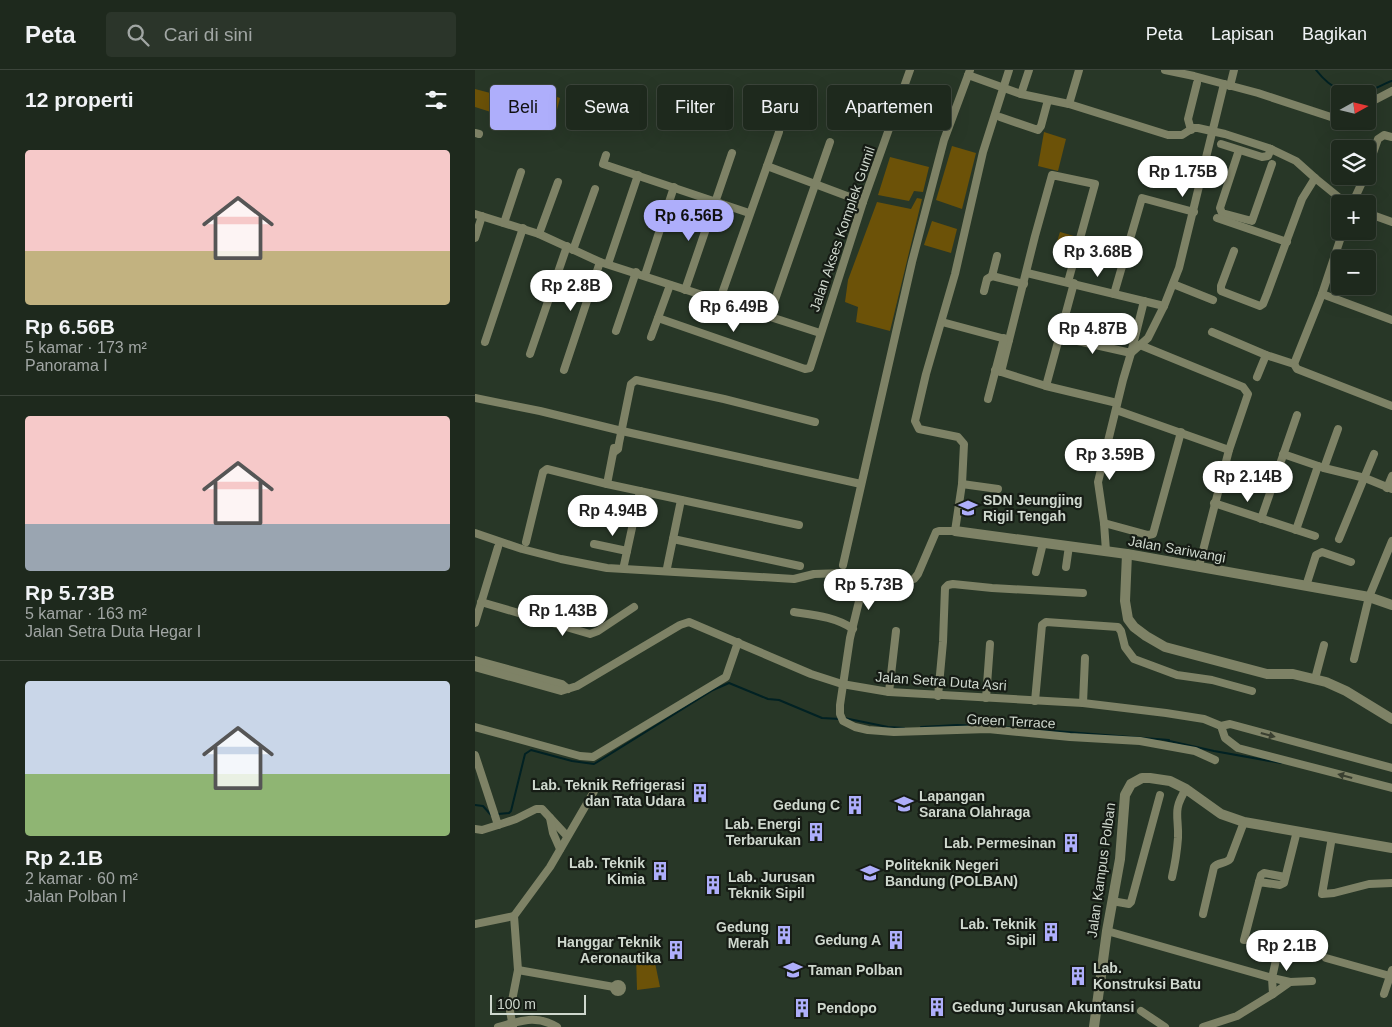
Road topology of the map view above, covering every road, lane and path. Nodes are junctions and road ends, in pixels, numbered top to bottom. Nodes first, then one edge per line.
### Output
1 (910, 70) edge
2 (1009, 70) edge
3 (1029, 70) edge
4 (1079, 70) edge
5 (1165, 70) edge
6 (1234, 70) edge
7 (969, 73) edge
8 (1197, 83) dead end
9 (1227, 85) junction
10 (1392, 91) edge
11 (1021, 94) junction
12 (1376, 99) edge
13 (1048, 100) junction
14 (1069, 104) junction
15 (1000, 117) dead end
16 (1331, 117) edge
17 (1191, 130) junction
18 (779, 132) dead end
19 (1392, 137) edge
20 (830, 142) dead end
21 (1221, 144) dead end
22 (1376, 145) edge
23 (1239, 150) junction
24 (1271, 150) junction
25 (732, 153) dead end
26 (606, 155) dead end
27 (1272, 164) dead end
28 (767, 166) junction
29 (521, 172) dead end
30 (638, 175) junction
31 (1315, 178) junction
32 (558, 182) dead end
33 (815, 184) junction
34 (674, 187) junction
35 (595, 189) dead end
36 (1336, 195) edge
37 (715, 202) junction
38 (863, 202) junction
39 (1194, 212) junction
40 (749, 213) junction
41 (479, 215) edge
42 (1376, 216) edge
43 (1217, 218) dead end
44 (1392, 222) edge
45 (504, 223) junction
46 (523, 228) junction
47 (539, 234) junction
48 (475, 238) edge
49 (1340, 240) edge
50 (1287, 242) junction
51 (570, 248) junction
52 (1234, 251) dead end
53 (997, 256) dead end
54 (604, 263) junction
55 (636, 272) junction
56 (1027, 273) junction
57 (645, 275) junction
58 (992, 276) junction
59 (1071, 283) junction
60 (1024, 284) junction
61 (1173, 284) junction
62 (670, 285) junction
63 (685, 290) junction
64 (984, 291) dead end
65 (1114, 294) junction
66 (1322, 294) junction
67 (1213, 300) dead end
68 (1144, 301) junction
69 (719, 302) junction
70 (1164, 306) junction
71 (658, 318) junction
72 (769, 318) junction
73 (1392, 320) edge
74 (942, 322) junction
75 (616, 331) dead end
76 (1212, 332) dead end
77 (820, 334) junction
78 (1060, 336) junction
79 (651, 337) dead end
80 (1007, 339) junction
81 (485, 342) dead end
82 (1140, 345) junction
83 (1131, 352) junction
84 (530, 354) dead end
85 (1266, 354) junction
86 (1294, 364) junction
87 (564, 370) dead end
88 (998, 371) junction
89 (1257, 377) dead end
90 (1046, 386) junction
91 (475, 398) edge
92 (988, 398) dead end
93 (1392, 406) edge
94 (1116, 407) junction
95 (1297, 415) dead end
96 (815, 422) dead end
97 (1338, 429) dead end
98 (620, 431) junction
99 (1181, 432) junction
100 (1229, 450) junction
101 (1283, 454) junction
102 (1375, 454) dead end
103 (1321, 467) junction
104 (1392, 476) edge
105 (1365, 478) junction
106 (607, 484) junction
107 (861, 484) junction
108 (962, 484) junction
109 (1390, 488) edge
110 (998, 489) dead end
111 (640, 491) junction
112 (681, 500) junction
113 (1214, 503) junction
114 (1261, 519) junction
115 (1104, 523) junction
116 (799, 525) dead end
117 (1296, 530) junction
118 (955, 531) junction
119 (475, 533) edge
120 (1315, 536) dead end
121 (673, 539) junction
122 (1339, 539) dead end
123 (1392, 541) edge
124 (526, 542) dead end
125 (1043, 543) junction
126 (594, 544) dead end
127 (1069, 546) junction
128 (498, 547) dead end
129 (627, 551) junction
130 (1106, 551) junction
131 (1127, 554) junction
132 (1351, 562) dead end
133 (624, 565) dead end
134 (843, 565) dead end
135 (800, 566) dead end
136 (1199, 566) junction
137 (667, 568) dead end
138 (1066, 568) dead end
139 (1037, 572) dead end
140 (1306, 586) junction
141 (862, 589) dead end
142 (1083, 593) dead end
143 (1369, 598) junction
144 (481, 602) junction
145 (1392, 606) edge
146 (634, 607) dead end
147 (794, 612) dead end
148 (475, 623) edge
149 (853, 629) junction
150 (896, 630) dead end
151 (738, 642) junction
152 (990, 644) dead end
153 (1324, 644) dead end
154 (1085, 658) dead end
155 (1354, 660) dead end
156 (478, 664) edge
157 (1315, 679) junction
158 (842, 684) junction
159 (1251, 691) dead end
160 (889, 692) junction
161 (938, 696) junction
162 (985, 698) junction
163 (1035, 701) junction
164 (1083, 703) junction
165 (1392, 719) edge
166 (1221, 726) junction
167 (475, 727) edge
168 (475, 755) edge
169 (1215, 760) dead end
170 (1392, 768) edge
171 (600, 781) dead end
172 (1392, 788) edge
173 (1186, 790) junction
174 (1160, 796) dead end
175 (550, 816) junction
176 (1244, 822) junction
177 (499, 824) junction
178 (475, 829) edge
179 (1297, 831) junction
180 (567, 836) junction
181 (1332, 837) junction
182 (1392, 848) edge
183 (560, 849) junction
184 (1172, 878) dead end
185 (1392, 883) edge
186 (1112, 901) junction
187 (1203, 914) dead end
188 (514, 916) junction
189 (475, 924) edge
190 (1107, 931) junction
191 (1317, 939) dead end
192 (1243, 940) dead end
193 (1326, 958) dead end
194 (517, 970) junction
195 (1391, 973) edge
196 (1273, 978) junction
197 (1312, 981) dead end
198 (1290, 982) junction
199 (614, 987) dead end
200 (1273, 994) junction
201 (1384, 994) dead end
202 (1141, 1011) dead end
203 (512, 1025) edge
204 (498, 1027) edge
205 (557, 1027) edge
206 (1094, 1027) edge
207 (1165, 1027) edge
208 (1203, 1027) edge

1 - 38 street, Jalan Akses Komplek Gumil
2 - 74 street
3 - 11 street
4 - 14 street
5 - 9 street
6 - 9 street
7 - 11 street
7 - 107 street
8 - 17 street
9 - 16 street
9 - 39 street
10 - 12 street
11 - 13 street
13 - 14 street
13 - 15 street
14 - 17 street
17 - 24 street
18 - 28 street
19 - 22 street
20 - 33 street
21 - 23 street
23 - 24 street
23 - 27 street
24 - 31 street
25 - 37 street
26 - 30 street
28 - 33 street
28 - 40 street
29 - 45 street
30 - 34 street
30 - 54 street
31 - 36 street
31 - 50 street
32 - 47 street
33 - 38 street
33 - 72 street
34 - 37 street
34 - 57 street
35 - 51 street
37 - 40 street
37 - 63 street
38 - 77 street, Jalan Akses Komplek Gumil
39 - 61 street
39 - 65 street
40 - 69 street
41 - 45 street, Jalan Akses Komplek Gumil
41 - 48 street
42 - 44 street
43 - 50 street
45 - 46 street, Jalan Akses Komplek Gumil
46 - 47 street, Jalan Akses Komplek Gumil
46 - 81 street
47 - 51 street, Jalan Akses Komplek Gumil
49 - 66 street
50 - 52 street
51 - 54 street, Jalan Akses Komplek Gumil
51 - 84 street
53 - 58 street
54 - 55 street, Jalan Akses Komplek Gumil
54 - 87 street
55 - 57 street, Jalan Akses Komplek Gumil
55 - 75 street
56 - 59 street
56 - 59 street
56 - 60 street
57 - 62 street, Jalan Akses Komplek Gumil
58 - 60 street
58 - 64 street
59 - 65 street
59 - 78 street
60 - 80 street
61 - 67 street
61 - 70 street
62 - 63 street, Jalan Akses Komplek Gumil
62 - 71 street
63 - 69 street, Jalan Akses Komplek Gumil
65 - 68 street
66 - 73 street
66 - 86 street
68 - 70 street
68 - 83 street
69 - 72 street, Jalan Akses Komplek Gumil
70 - 82 street
71 - 77 street
71 - 79 street
72 - 77 street, Jalan Akses Komplek Gumil
74 - 80 street
74 - 108 street
76 - 85 street
78 - 83 street
78 - 90 street
80 - 88 street
82 - 83 street
82 - 100 street
83 - 94 street
85 - 86 street
85 - 89 street
86 - 93 street
88 - 90 street
88 - 92 street
90 - 94 street
91 - 98 street
94 - 99 street
94 - 115 street
95 - 101 street
96 - 98 street
97 - 103 street
98 - 106 street
98 - 107 street
99 - 100 street
99 - 115 street
100 - 113 street
101 - 103 street
101 - 114 street
102 - 105 street
103 - 105 street
103 - 117 street
104 - 109 street
105 - 109 street
105 - 122 street
106 - 111 street
106 - 124 street
107 - 134 street
108 - 110 street
108 - 118 street
111 - 112 street
111 - 129 street
112 - 116 street
112 - 121 street
113 - 114 street
113 - 136 street
114 - 117 street
115 - 130 street
117 - 120 street
118 - 119 street
118 - 125 street, Jalan Sariwangi
121 - 135 street
121 - 137 street
123 - 143 street
125 - 127 street, Jalan Sariwangi
125 - 139 street
126 - 129 street
127 - 130 street, Jalan Sariwangi
127 - 138 street
128 - 144 street
129 - 133 street
130 - 131 street, Jalan Sariwangi
131 - 136 street, Jalan Sariwangi
131 - 157 street
132 - 140 street
136 - 140 street, Jalan Sariwangi
140 - 143 street, Jalan Sariwangi
141 - 149 street
142 - 161 street
143 - 145 street, Jalan Sariwangi
143 - 155 street
144 - 146 street
144 - 148 street
147 - 149 street
149 - 158 street
150 - 160 street
151 - 156 street, Jalan Setra Duta Asri
151 - 158 street, Jalan Setra Duta Asri
151 - 167 street
152 - 162 street
153 - 157 street
154 - 164 street
157 - 165 street
158 - 160 street, Jalan Setra Duta Asri
158 - 169 street, Green Terrace
159 - 163 street
160 - 161 street, Jalan Setra Duta Asri
161 - 162 street, Jalan Setra Duta Asri
162 - 163 street, Jalan Setra Duta Asri
163 - 164 street, Jalan Setra Duta Asri
164 - 166 street, Jalan Setra Duta Asri
166 -> 170 street, Jalan Setra Duta Asri
172 -> 166 street
168 - 177 street
171 - 180 street
173 - 176 street, Jalan Kampus Polban
173 - 184 street
173 - 186 street, Jalan Kampus Polban
174 - 186 street
175 - 177 street
175 - 180 street
175 - 183 street
176 - 179 street, Jalan Kampus Polban
176 - 187 street
177 - 178 street
179 - 181 street, Jalan Kampus Polban
179 - 192 street
180 - 183 street
181 - 182 street, Jalan Kampus Polban
181 - 185 street
183 - 188 street
186 - 190 street, Jalan Kampus Polban
188 - 189 street
188 - 194 street
190 - 196 street
190 - 206 street, Jalan Kampus Polban
191 - 196 street
193 - 195 street
194 - 199 street
194 - 203 street
195 - 201 street
196 - 198 street
196 - 200 street
197 - 198 street
198 - 200 street
200 - 208 street
202 - 207 street
203 - 204 street
203 - 205 street

